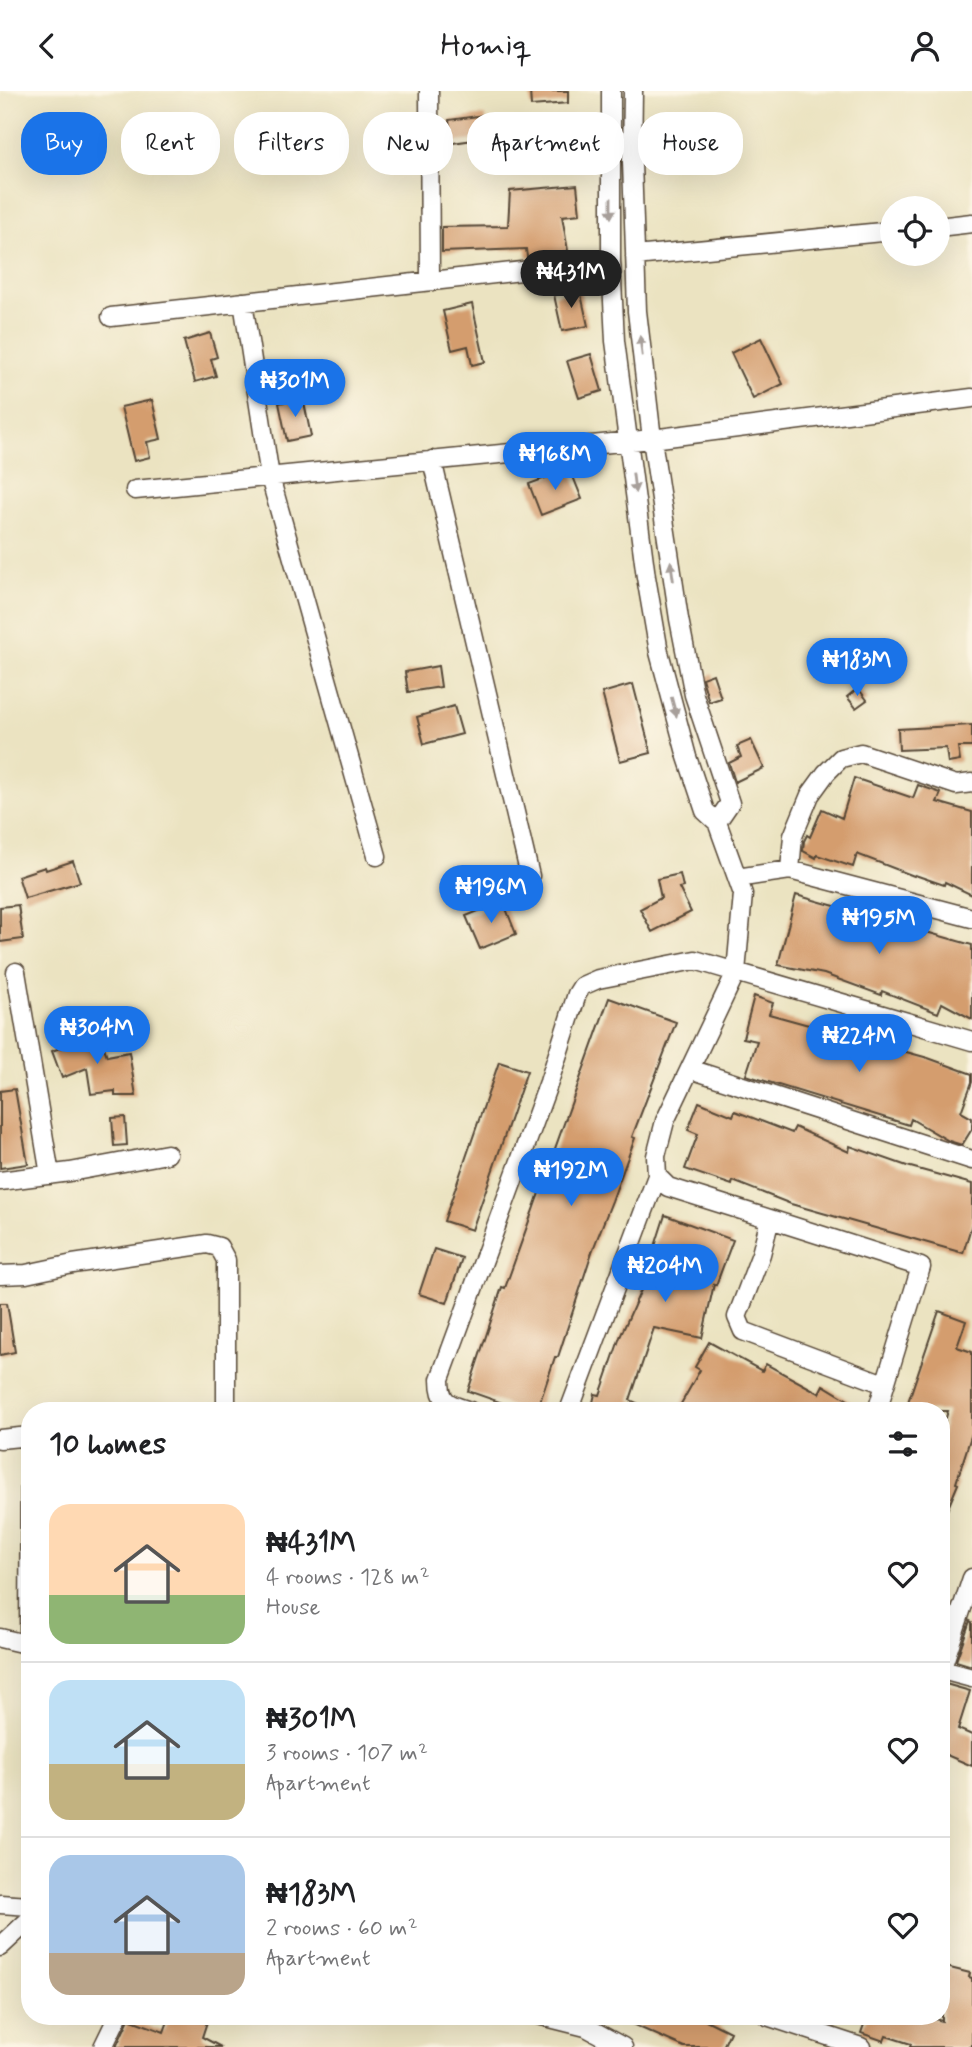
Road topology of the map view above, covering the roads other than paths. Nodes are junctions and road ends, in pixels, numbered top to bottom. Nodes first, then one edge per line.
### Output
1 (429, 91) edge
2 (611, 91) edge
3 (633, 91) edge
4 (611, 112) edge
5 (624, 162) edge
6 (632, 162) junction
7 (611, 175) edge
8 (972, 223) edge
9 (950, 225) edge
10 (880, 232) edge
11 (635, 256) junction
12 (611, 261) junction
13 (430, 281) junction
14 (243, 302) junction
15 (111, 317) dead end
16 (972, 398) edge
17 (652, 439) junction
18 (628, 440) junction
19 (432, 460) junction
20 (270, 477) junction
21 (135, 490) dead end
22 (678, 619) junction
23 (653, 621) junction
24 (972, 783) edge
25 (718, 822) junction
26 (377, 856) dead end
27 (790, 870) junction
28 (530, 876) dead end
29 (737, 878) junction
30 (972, 918) edge
31 (16, 972) dead end
32 (736, 972) junction
33 (972, 1041) edge
34 (690, 1069) junction
35 (167, 1154) dead end
36 (972, 1160) edge
37 (50, 1175) junction
38 (657, 1176) junction
39 (0, 1181) edge
40 (770, 1219) junction
41 (0, 1275) edge
42 (884, 1384) junction
43 (226, 1402) edge
44 (446, 1402) edge
45 (572, 1402) edge
46 (879, 1402) edge
47 (21, 1437) edge
48 (0, 1439) edge
49 (972, 1578) edge
50 (0, 1638) edge
51 (21, 1643) edge
52 (950, 1645) edge
53 (950, 1671) edge
54 (972, 1678) edge
55 (0, 1904) edge
56 (21, 1905) edge
57 (21, 1927) edge
58 (0, 1947) edge
59 (114, 2025) edge
60 (593, 2025) edge
61 (793, 2025) edge
62 (103, 2047) edge
63 (623, 2047) edge
64 (860, 2047) edge

1 - 13 street
2 - 4 street
3 - 6 street
5 - 6 street
6 - 11 street
7 -> 12 street
8 - 9 street
10 - 11 street
17 -> 11 street
12 - 13 street
12 - 18 street
13 - 14 street
14 - 15 street
14 - 20 street
16 - 17 street
17 - 18 street
22 -> 17 street
18 - 19 street
18 -> 23 street
19 - 20 street
19 - 28 street
20 - 21 street
20 - 26 street
22 - 23 street
22 - 25 street
23 -> 25 street
24 - 27 street
25 - 29 street
27 - 29 street
27 - 30 street
29 - 32 street
31 - 37 street
32 - 33 street
32 - 34 street
32 - 44 street
34 - 36 street
34 - 38 street
35 - 37 street
37 - 39 street
38 - 40 street
38 - 45 street
40 - 42 street
40 - 42 street
41 - 43 street
42 - 46 street
47 - 48 street
49 - 52 street
50 - 51 street
53 - 54 street
55 - 56 street
57 - 58 street
59 - 62 street
60 - 63 street
61 - 64 street

